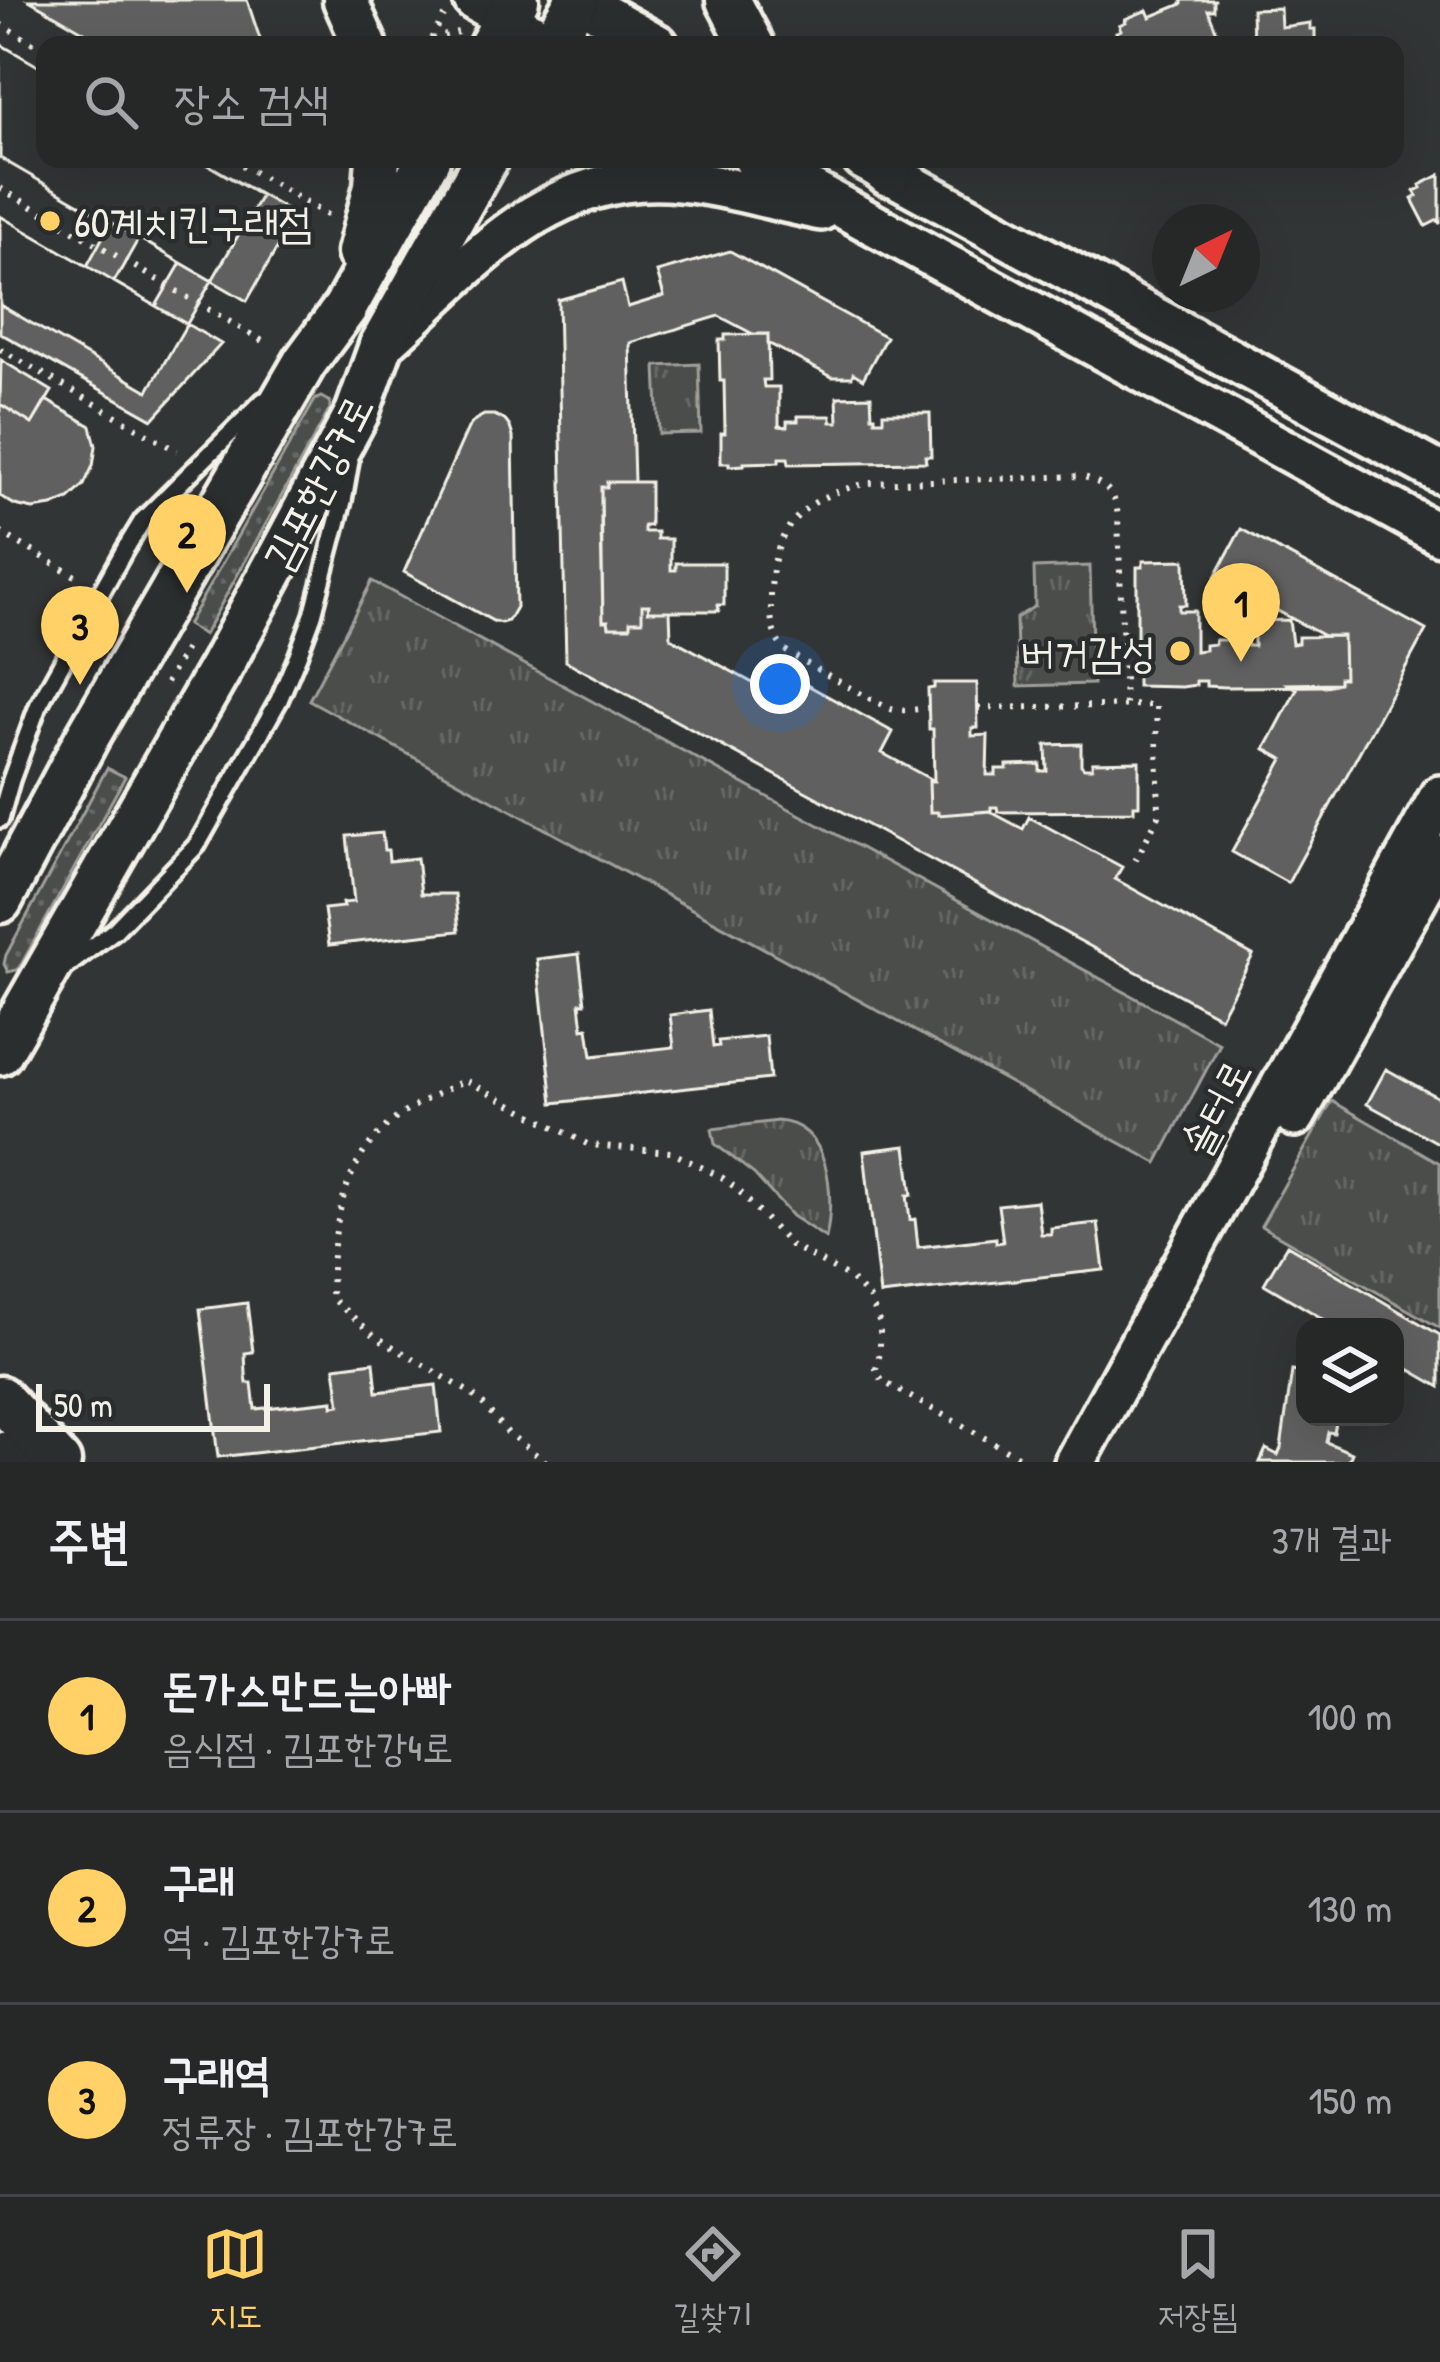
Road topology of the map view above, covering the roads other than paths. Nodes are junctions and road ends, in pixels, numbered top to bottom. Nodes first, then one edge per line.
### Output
1 (345, 0) edge
2 (578, 0) edge
3 (728, 0) edge
4 (483, 18) edge
5 (361, 36) edge
6 (528, 36) edge
7 (556, 36) edge
8 (642, 36) edge
9 (747, 36) edge
10 (377, 168) edge
11 (423, 168) edge
12 (481, 168) edge
13 (770, 168) edge
14 (881, 168) edge
15 (863, 220) junction
16 (345, 308) junction
17 (381, 346) junction
18 (305, 362) junction
19 (357, 413) junction
20 (1440, 473) edge
21 (1440, 535) edge
22 (1440, 796) edge
23 (0, 819) edge
24 (1440, 856) edge
25 (0, 902) edge
26 (41, 985) junction
27 (8, 1040) edge
28 (0, 1067) edge
29 (0, 1398) edge
30 (0, 1452) edge
31 (17, 1462) edge
32 (59, 1462) edge
33 (1075, 1462) edge
34 (1103, 1462) edge

1 - 5 main road
2 - 7 main road
2 - 8 street
3 - 9 main road
4 - 6 street
10 - 16 main road
11 - 16 main road, 김포한강7로
12 - 17 main road, 김포한강7로
13 - 15 street
14 - 20 street
15 - 17 street
15 - 21 street
16 - 18 main road, 김포한강7로
17 - 19 main road, 김포한강7로
18 - 23 lane
18 - 25 main road, 김포한강7로
19 - 26 main road, 김포한강7로
19 - 26 lane
22 - 33 street, 솔터로
24 - 34 street, 솔터로
26 - 27 main road, 김포한강7로
27 - 28 main road, 김포한강7로
29 - 32 main road
30 - 31 street

